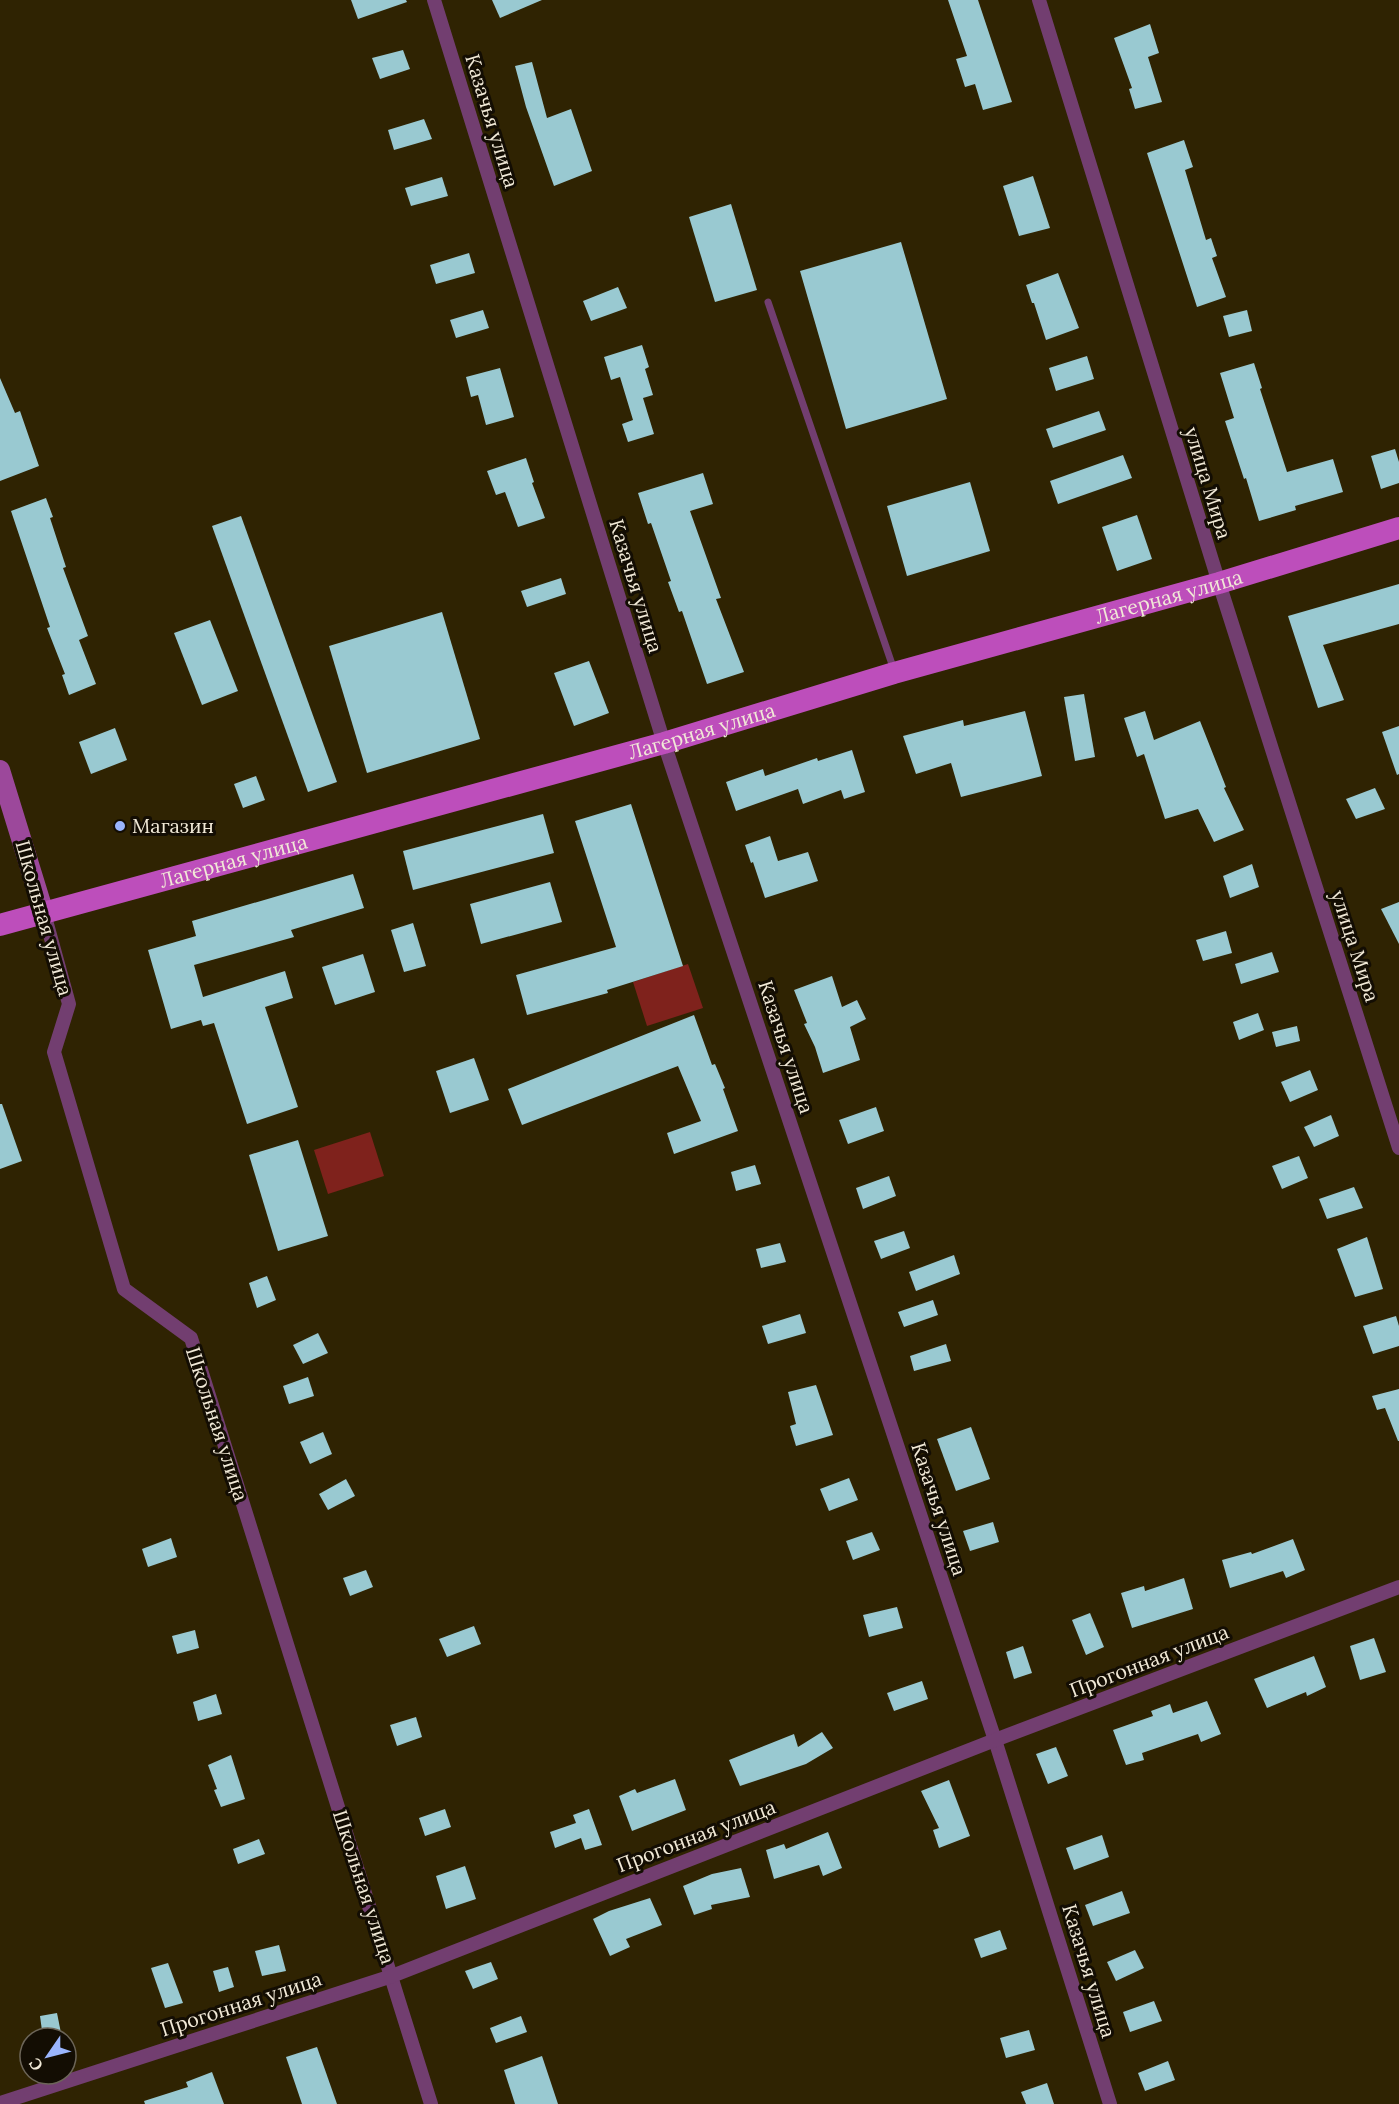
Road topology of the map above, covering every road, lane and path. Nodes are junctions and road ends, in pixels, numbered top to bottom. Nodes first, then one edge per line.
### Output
1 (435, 0) edge
2 (1039, 0) edge
3 (768, 302) dead end
4 (1399, 528) edge
5 (1219, 583) junction
6 (894, 673) junction
7 (664, 743) junction
8 (0, 770) edge
9 (44, 913) junction
10 (0, 925) edge
11 (1399, 1148) edge
12 (1399, 1587) edge
13 (995, 1740) junction
14 (392, 1976) junction
15 (0, 2103) edge
16 (431, 2104) edge
17 (1110, 2104) edge

1 - 7 street, Казачья улица
2 - 5 street, улица Мира
3 - 6 lane
4 - 5 main road, Лагерная улица
5 - 6 main road, Лагерная улица
5 - 11 street, улица Мира
6 - 7 main road, Лагерная улица
7 - 9 main road, Лагерная улица
7 - 13 street, Казачья улица
8 - 9 street, Школьная улица
9 - 10 main road, Лагерная улица
9 - 14 street, Школьная улица
12 - 13 street, Прогонная улица
13 - 14 street, Прогонная улица
13 - 17 street, Казачья улица
14 - 15 street, Прогонная улица
14 - 16 street, Школьная улица

